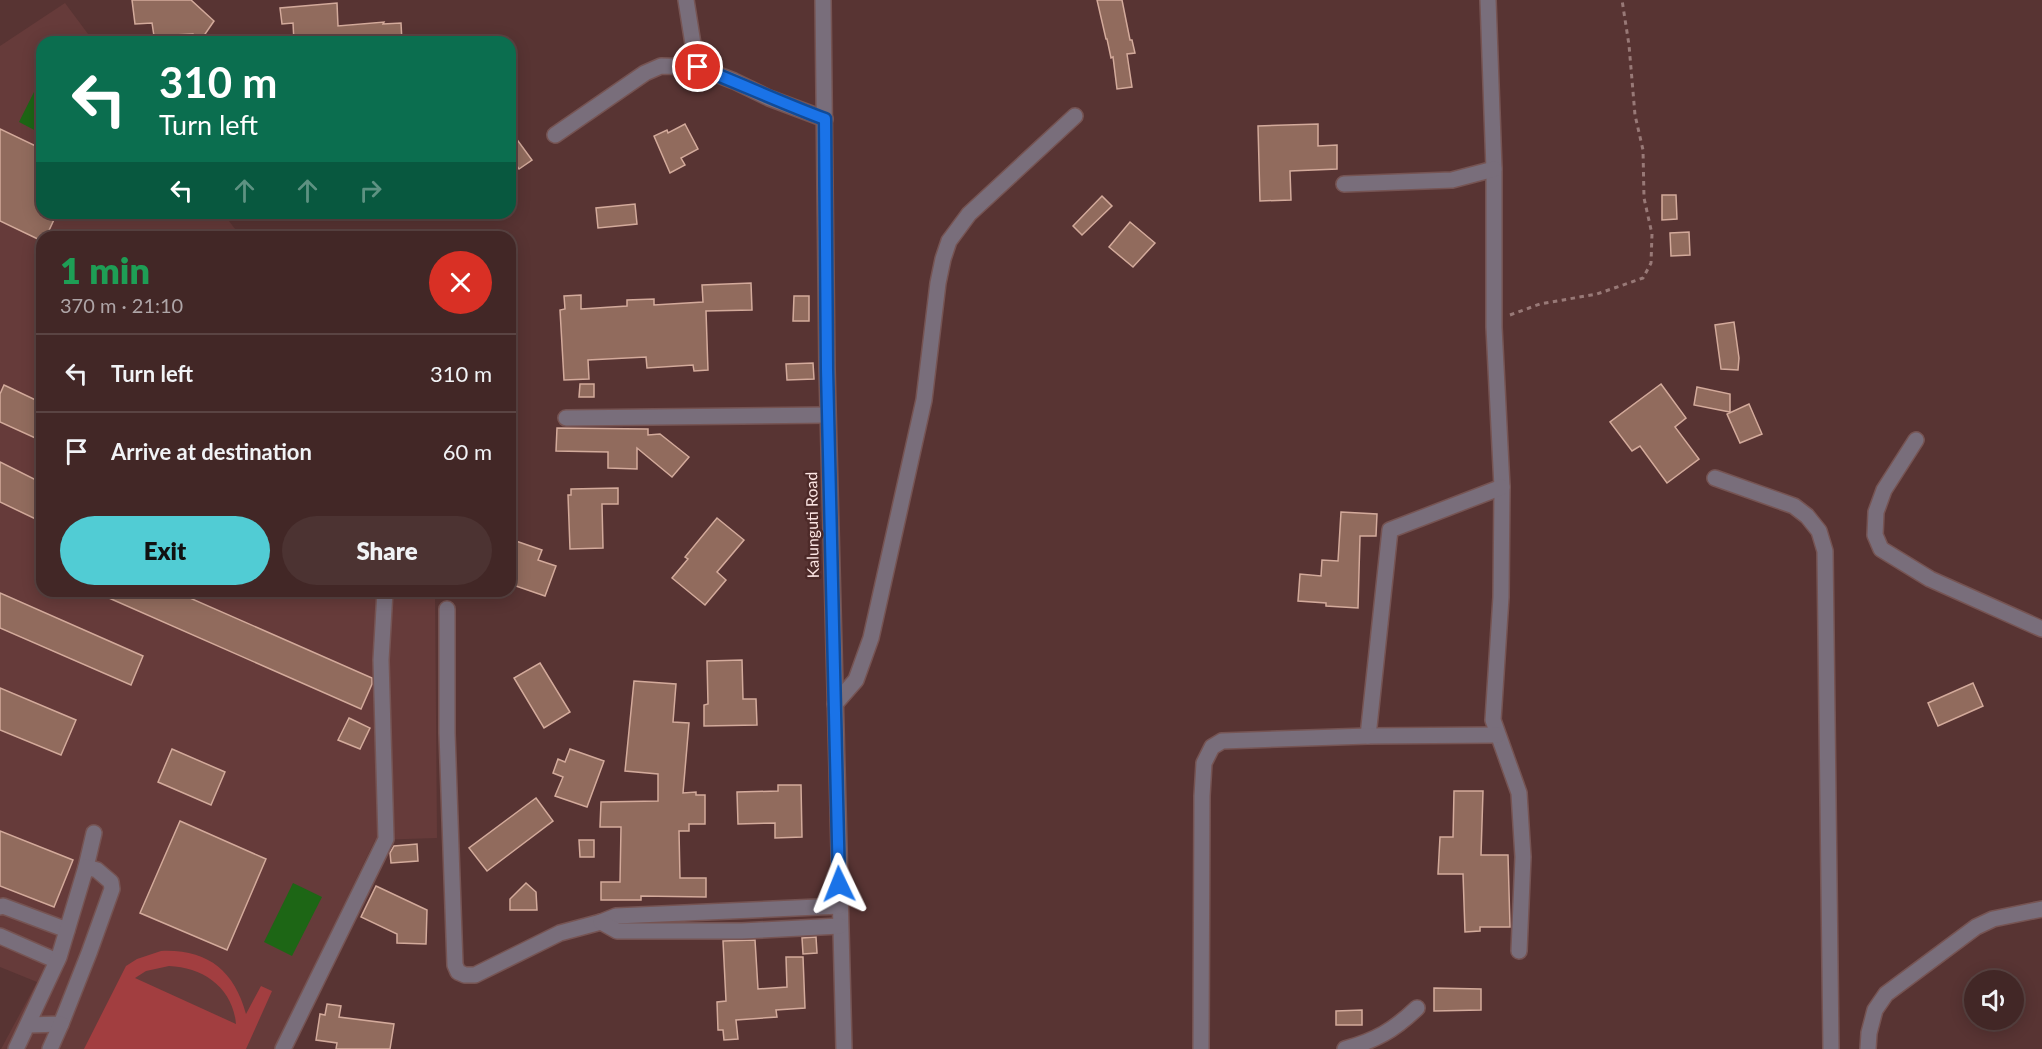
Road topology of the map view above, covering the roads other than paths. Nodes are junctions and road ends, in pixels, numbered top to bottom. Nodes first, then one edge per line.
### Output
1 (686, 0) edge
2 (823, 0) edge
3 (1488, 0) edge
4 (698, 67) junction
5 (1075, 116) dead end
6 (825, 119) junction
7 (555, 135) dead end
8 (1494, 169) junction
9 (1344, 184) dead end
10 (828, 415) junction
11 (566, 418) dead end
12 (1916, 440) dead end
13 (1715, 478) dead end
14 (1502, 487) junction
15 (385, 597) edge
16 (447, 609) dead end
17 (2042, 629) edge
18 (835, 704) junction
19 (1497, 735) junction
20 (1368, 736) junction
21 (94, 833) dead end
22 (86, 867) junction
23 (840, 906) junction
24 (0, 907) edge
25 (2042, 909) edge
26 (601, 922) junction
27 (840, 926) junction
28 (67, 930) junction
29 (0, 936) edge
30 (1519, 951) dead end
31 (57, 961) junction
32 (1417, 1008) dead end
33 (61, 1024) junction
34 (28, 1025) junction
35 (16, 1049) edge
36 (50, 1049) edge
37 (283, 1049) edge
38 (844, 1049) edge
39 (1201, 1049) edge
40 (1345, 1049) edge
41 (1831, 1049) edge
42 (1868, 1049) edge

1 - 4 street
2 - 6 street, Kalunguti Road
3 - 8 street
4 - 6 street
4 - 7 street
5 - 18 street
6 - 10 street, Kalunguti Road
8 - 9 street
8 - 14 street
10 - 11 street
10 - 18 street, Kalunguti Road
12 - 17 street
13 - 41 street
14 - 19 street
14 - 20 street
15 - 37 street
16 - 26 street
18 - 23 street, Kalunguti Road
19 - 20 street
19 - 30 street
20 - 39 street
21 - 22 street
22 - 28 street
22 - 33 street
23 - 26 street
23 - 27 street, Kalunguti Road
24 - 28 street
25 - 42 street
26 - 27 street
27 - 38 street, Kalunguti Road
28 - 31 street
29 - 31 street
31 - 34 street
32 - 40 street
33 - 34 street
33 - 36 street
34 - 35 street

